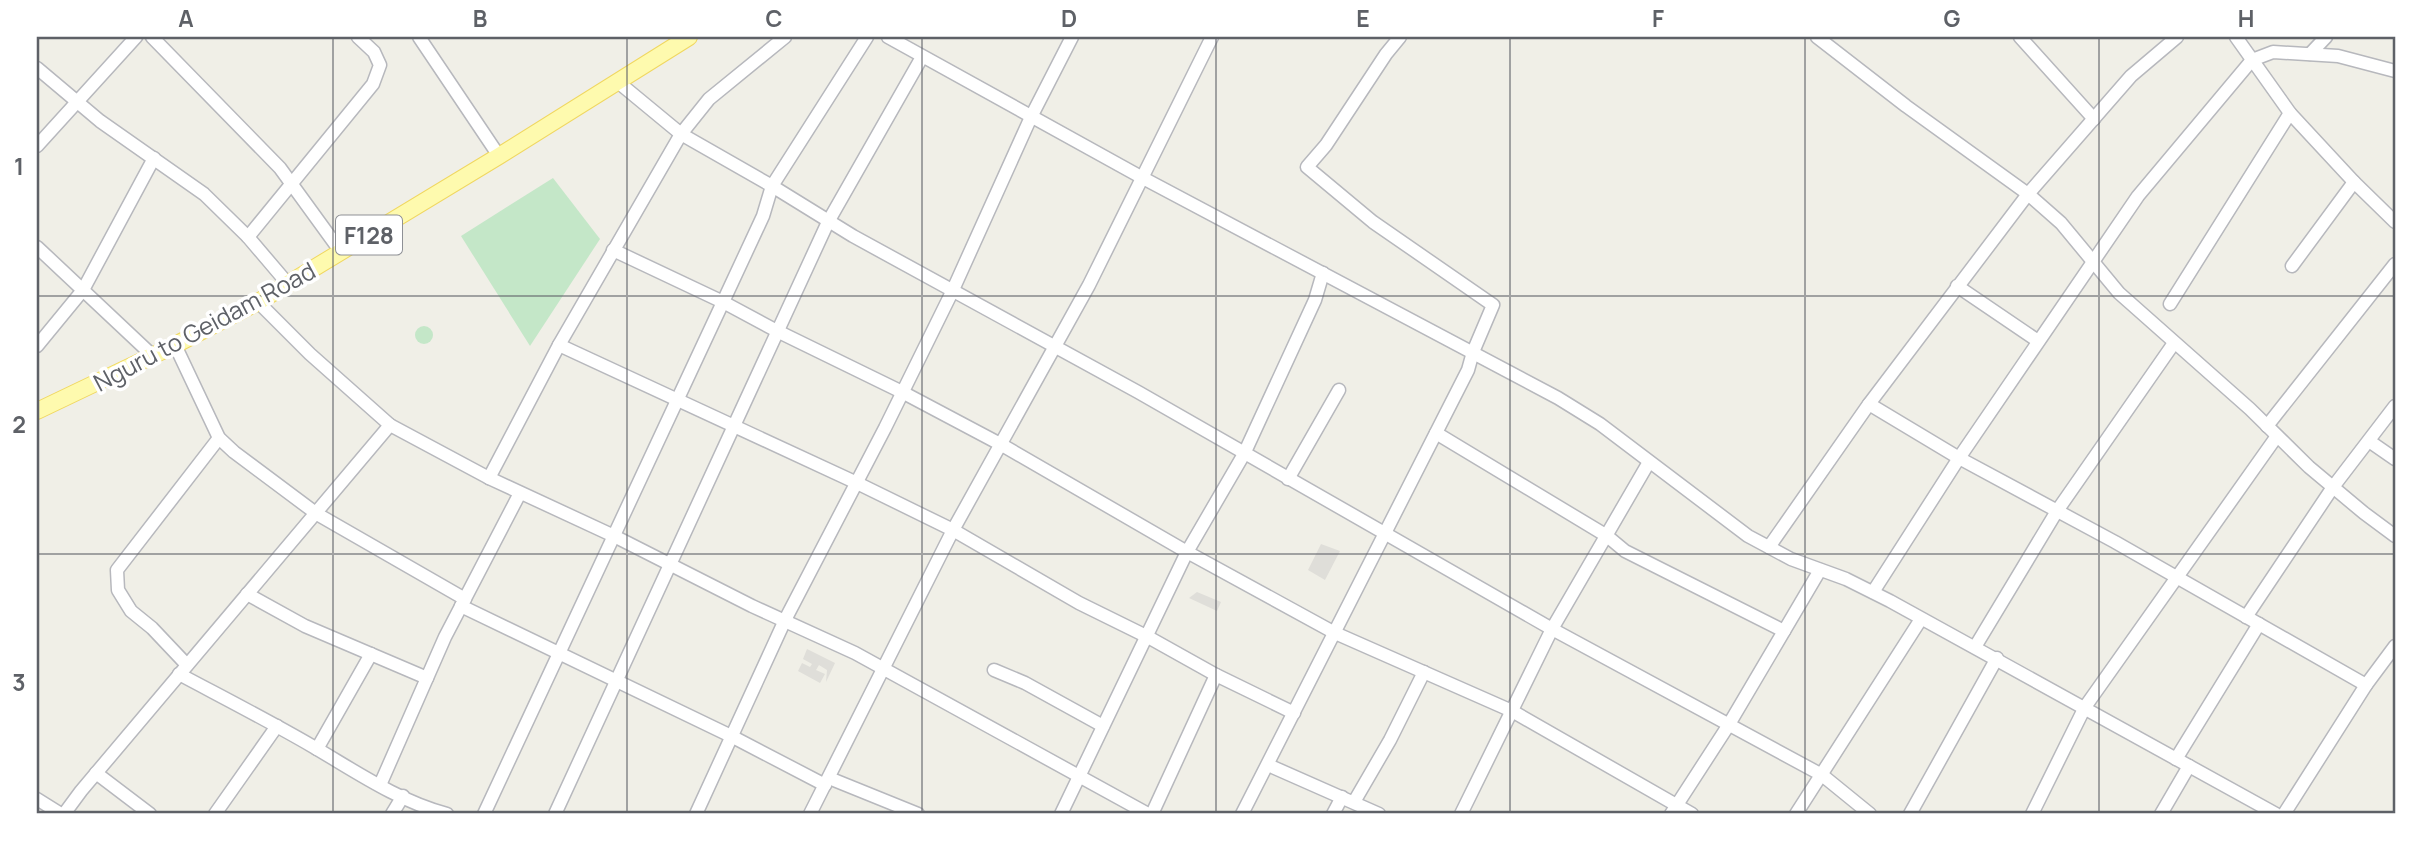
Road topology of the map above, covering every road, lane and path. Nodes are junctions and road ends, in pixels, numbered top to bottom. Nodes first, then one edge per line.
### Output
1 (136, 37) edge
2 (152, 37) edge
3 (358, 37) edge
4 (419, 37) edge
5 (690, 37) edge
6 (785, 37) edge
7 (867, 37) edge
8 (888, 37) edge
9 (1072, 37) edge
10 (1212, 37) edge
11 (1400, 37) edge
12 (1818, 37) edge
13 (2020, 37) edge
14 (2177, 37) edge
15 (2236, 37) edge
16 (2326, 37) edge
17 (2310, 54) junction
18 (922, 57) junction
19 (2252, 60) junction
20 (37, 68) edge
21 (2395, 71) edge
22 (618, 82) junction
23 (76, 101) junction
24 (2290, 113) junction
25 (1031, 117) junction
26 (2094, 119) junction
27 (681, 134) junction
28 (37, 146) edge
29 (499, 156) junction
30 (154, 158) junction
31 (1141, 177) junction
32 (2354, 181) junction
33 (291, 183) junction
34 (772, 186) junction
35 (2028, 194) junction
36 (828, 222) junction
37 (2395, 222) edge
38 (248, 237) junction
39 (37, 247) edge
40 (614, 250) junction
41 (341, 252) junction
42 (2091, 262) junction
43 (2395, 264) edge
44 (2292, 266) dead end
45 (1323, 273) junction
46 (288, 284) junction
47 (1957, 285) junction
48 (83, 290) junction
49 (951, 292) junction
50 (258, 302) junction
51 (723, 302) junction
52 (2170, 304) dead end
53 (777, 331) junction
54 (2038, 341) junction
55 (2174, 343) junction
56 (175, 345) junction
57 (559, 345) junction
58 (37, 346) edge
59 (1056, 348) junction
60 (1473, 352) junction
61 (153, 356) junction
62 (1339, 390) dead end
63 (902, 392) junction
64 (676, 399) junction
65 (1869, 404) junction
66 (2395, 406) edge
67 (37, 411) edge
68 (390, 425) junction
69 (2267, 426) junction
70 (732, 427) junction
71 (1436, 433) junction
72 (2277, 436) junction
73 (219, 438) junction
74 (2369, 441) junction
75 (1002, 445) junction
76 (1244, 454) junction
77 (1959, 458) junction
78 (2395, 459) edge
79 (1650, 462) junction
80 (489, 478) junction
81 (1288, 479) junction
82 (857, 483) junction
83 (2333, 487) junction
84 (520, 494) junction
85 (2057, 511) junction
86 (317, 514) junction
87 (953, 530) junction
88 (1384, 533) junction
89 (614, 536) junction
90 (1607, 536) junction
91 (2395, 536) edge
92 (1769, 547) junction
93 (1187, 552) junction
94 (670, 562) junction
95 (1821, 570) junction
96 (2175, 576) junction
97 (1873, 592) junction
98 (247, 594) junction
99 (463, 603) junction
100 (2246, 617) junction
101 (1921, 618) junction
102 (785, 620) junction
103 (2259, 624) junction
104 (1552, 629) junction
105 (1784, 631) junction
106 (1335, 633) junction
107 (1148, 637) junction
108 (2395, 646) edge
109 (1975, 647) junction
110 (558, 653) junction
111 (371, 654) junction
112 (1997, 658) junction
113 (183, 669) junction
114 (884, 669) junction
115 (994, 670) dead end
116 (1424, 672) junction
117 (1216, 675) junction
118 (427, 678) junction
119 (616, 681) junction
120 (2366, 685) junction
121 (2085, 707) junction
122 (1512, 711) junction
123 (1294, 713) junction
124 (276, 726) junction
125 (1103, 726) junction
126 (1728, 726) junction
127 (731, 736) junction
128 (317, 749) junction
129 (2176, 759) junction
130 (1268, 765) junction
131 (2189, 766) junction
132 (96, 774) junction
133 (1822, 775) junction
134 (1079, 777) junction
135 (827, 781) junction
136 (380, 785) junction
137 (403, 796) junction
138 (37, 799) edge
139 (1348, 800) junction
140 (1674, 810) edge
141 (63, 814) edge
142 (150, 814) edge
143 (215, 814) edge
144 (392, 814) edge
145 (447, 814) edge
146 (484, 814) edge
147 (555, 814) edge
148 (696, 814) edge
149 (810, 814) edge
150 (918, 814) edge
151 (1061, 814) edge
152 (1150, 814) edge
153 (1242, 814) edge
154 (1333, 814) edge
155 (1379, 814) edge
156 (1461, 814) edge
157 (1692, 814) edge
158 (1797, 814) edge
159 (1870, 814) edge
160 (1910, 814) edge
161 (2032, 814) edge
162 (2161, 814) edge
163 (2276, 814) edge
164 (2284, 814) edge

1 - 23 street
2 - 33 street
3 - 33 street
4 - 29 street
5 - 22 main road, Nguru to Geidam Road / F128
6 - 27 street
7 - 34 street
8 - 18 street
9 - 25 street
10 - 31 street
11 - 60 street
12 - 35 street
13 - 26 street
14 - 26 street
15 - 19 street
16 - 17 street
17 - 19 street
17 - 21 street
18 - 25 street
18 - 36 street
19 - 24 street
19 - 42 street
20 - 23 street
22 - 27 street
22 - 29 main road, Nguru to Geidam Road / F128
23 - 28 street
23 - 30 street
24 - 32 street
24 - 52 street
25 - 31 street
25 - 49 street
26 - 35 street
27 - 34 street
27 - 40 street
29 - 41 main road, Nguru to Geidam Road / F128
30 - 38 street
30 - 48 street
31 - 45 street
31 - 59 street
32 - 37 street
32 - 44 street
33 - 38 street
33 - 41 street
34 - 36 street
34 - 51 street
35 - 42 street
35 - 47 street
36 - 49 street
36 - 53 street
38 - 46 street
39 - 48 street
40 - 51 street
40 - 57 street
41 - 46 main road, Nguru to Geidam Road / F128
42 - 54 street
42 - 55 street
43 - 69 street
45 - 60 street
45 - 76 street
46 - 50 main road, Nguru to Geidam Road / F128
47 - 54 street
47 - 65 street
48 - 58 street
48 - 61 street
49 - 59 street
49 - 63 street
50 - 56 main road, Nguru to Geidam Road / F128
50 - 68 street
51 - 53 street
51 - 64 street
53 - 63 street
53 - 70 street
54 - 77 street
55 - 69 street
55 - 85 street
56 - 61 main road, Nguru to Geidam Road / F128
56 - 73 street
57 - 64 street
57 - 80 street
59 - 75 street
59 - 76 street
60 - 71 street
60 - 79 street
61 - 67 main road, Nguru to Geidam Road / F128
62 - 81 street
63 - 75 street
63 - 82 street
64 - 70 street
64 - 89 street
65 - 77 street
65 - 92 street
66 - 74 street
68 - 80 street
68 - 86 street
69 - 72 street
70 - 82 street
70 - 94 street
71 - 88 street
71 - 90 street
72 - 83 street
72 - 96 street
73 - 86 street
73 - 113 street
74 - 78 street
74 - 83 street
75 - 87 street
75 - 93 street
76 - 81 street
76 - 93 street
77 - 85 street
77 - 97 street
79 - 90 street
79 - 92 street
80 - 84 street
81 - 88 street
82 - 87 street
82 - 102 street
83 - 91 street
83 - 100 street
84 - 89 street
84 - 99 street
85 - 96 street
85 - 109 street
86 - 98 street
86 - 99 street
87 - 107 street
87 - 114 street
88 - 104 street
88 - 106 street
89 - 94 street
89 - 110 street
90 - 104 street
90 - 105 street
92 - 95 street
93 - 106 street
93 - 107 street
94 - 102 street
94 - 119 street
95 - 97 street
95 - 105 street
96 - 100 street
96 - 121 street
97 - 101 street
98 - 111 street
98 - 113 street
99 - 110 street
99 - 118 street
100 - 103 street
101 - 109 street
101 - 133 street
102 - 114 street
102 - 127 street
103 - 120 street
103 - 129 street
104 - 122 street
104 - 126 street
105 - 126 street
106 - 116 street
106 - 123 street
107 - 117 street
107 - 125 street
108 - 120 street
109 - 112 street
110 - 119 street
110 - 146 street
111 - 118 street
111 - 128 street
112 - 121 street
112 - 160 street
113 - 124 street
113 - 132 street
114 - 134 street
114 - 135 street
115 - 125 street
116 - 122 street
116 - 139 street
117 - 123 street
117 - 152 street
118 - 136 street
119 - 127 street
119 - 147 street
120 - 164 street
121 - 129 street
121 - 161 street
122 - 140 street
122 - 156 street
123 - 130 street
124 - 128 street
124 - 143 street
125 - 134 street
126 - 133 street
126 - 140 street
127 - 135 street
127 - 148 street
128 - 136 street
129 - 131 street
130 - 139 street
130 - 153 street
131 - 162 street
131 - 163 street
132 - 141 street
132 - 142 street
133 - 158 street
133 - 159 street
134 - 151 street
134 - 152 street
135 - 149 street
135 - 150 street
136 - 137 street
137 - 144 street
137 - 145 street
138 - 141 street
139 - 154 street
139 - 155 street
140 - 157 street

